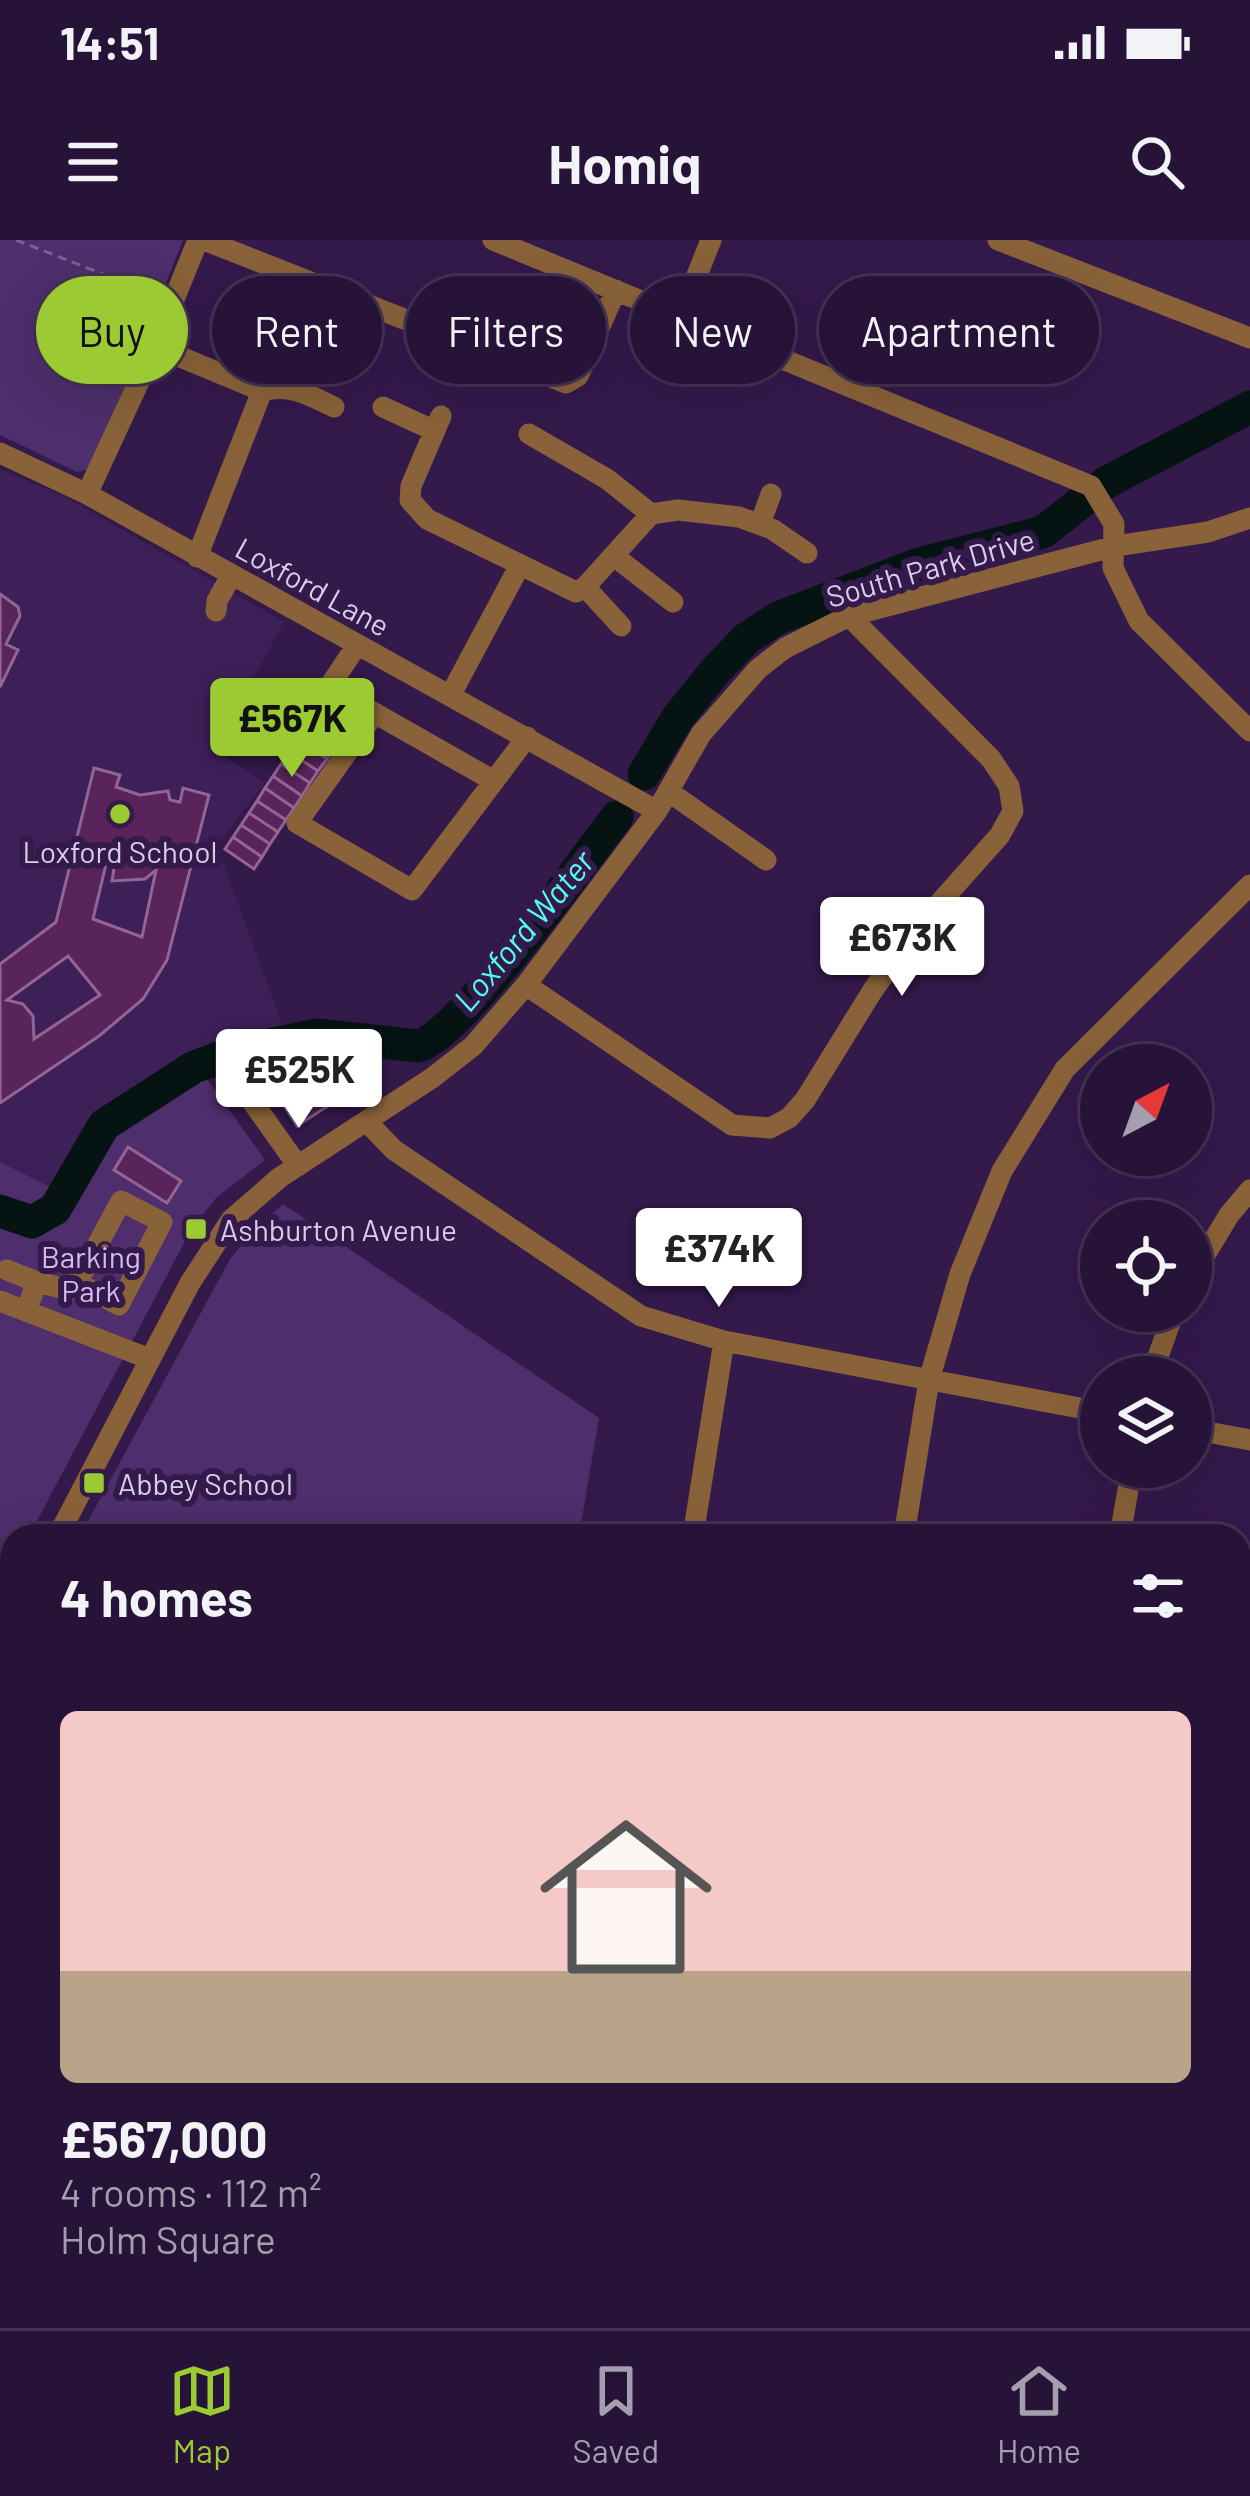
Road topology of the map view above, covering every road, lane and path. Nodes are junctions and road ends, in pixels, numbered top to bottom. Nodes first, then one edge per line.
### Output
1 (16, 240) edge
2 (201, 240) edge
3 (493, 240) edge
4 (711, 240) edge
5 (998, 240) edge
6 (109, 276) edge
7 (697, 276) edge
8 (616, 290) junction
9 (630, 296) edge
10 (1250, 338) edge
11 (188, 360) edge
12 (795, 366) edge
13 (262, 391) junction
14 (334, 407) dead end
15 (383, 407) dead end
16 (529, 434) dead end
17 (0, 453) edge
18 (87, 494) junction
19 (771, 494) dead end
20 (651, 514) junction
21 (1250, 518) edge
22 (760, 524) junction
23 (1116, 546) junction
24 (807, 554) dead end
25 (614, 556) junction
26 (197, 557) junction
27 (520, 565) junction
28 (231, 576) junction
29 (585, 587) junction
30 (674, 602) dead end
31 (216, 611) dead end
32 (849, 616) junction
33 (621, 626) dead end
34 (358, 645) junction
35 (450, 696) junction
36 (375, 713) junction
37 (1250, 730) edge
38 (526, 737) junction
39 (494, 782) junction
40 (663, 801) junction
41 (766, 860) dead end
42 (1250, 885) edge
43 (526, 985) junction
44 (232, 1072) dead end
45 (367, 1121) junction
46 (298, 1166) junction
47 (1250, 1190) edge
48 (1212, 1243) edge
49 (8, 1270) dead end
50 (37, 1282) junction
51 (76, 1283) junction
52 (0, 1301) edge
53 (26, 1311) junction
54 (724, 1341) junction
55 (150, 1359) junction
56 (929, 1380) junction
57 (1080, 1408) edge
58 (1212, 1433) edge
59 (1250, 1439) edge
60 (1128, 1488) edge
61 (64, 1524) edge
62 (695, 1524) edge
63 (906, 1524) edge
64 (1122, 1524) edge

1 - 6 path
2 - 8 street
2 - 18 street
3 - 8 street
4 - 7 street
5 - 10 street
8 - 9 street
11 - 13 street
12 - 23 street
13 - 14 street
13 - 26 street
15 - 27 street
16 - 20 street
17 - 18 street, Loxford Lane
18 - 26 street, Loxford Lane
19 - 22 street
20 - 22 street
20 - 25 street
21 - 23 street, South Park Drive
22 - 24 street
23 - 32 street, South Park Drive
23 - 37 street
25 - 29 street
25 - 30 street
26 - 28 street, Loxford Lane
27 - 29 street
27 - 35 street
28 - 31 street
28 - 34 street, Loxford Lane
29 - 33 street
32 - 40 street, South Park Drive
32 - 43 street
34 - 35 street, Loxford Lane
34 - 36 street
35 - 38 street, Loxford Lane
36 - 39 street
36 - 39 street
38 - 39 street
38 - 40 street, Loxford Lane
40 - 41 street, Loxford Lane
40 - 43 street, South Park Drive
42 - 56 street
43 - 45 street, South Park Drive
44 - 46 street
45 - 46 street, South Park Drive
45 - 54 street
46 - 55 street, South Park Drive
47 - 48 street
49 - 50 street
50 - 51 street
50 - 53 street
51 - 51 street
52 - 53 street
53 - 55 street
54 - 56 street
54 - 62 street
55 - 61 street, South Park Drive
56 - 57 street
56 - 63 street
58 - 59 street
60 - 64 street

